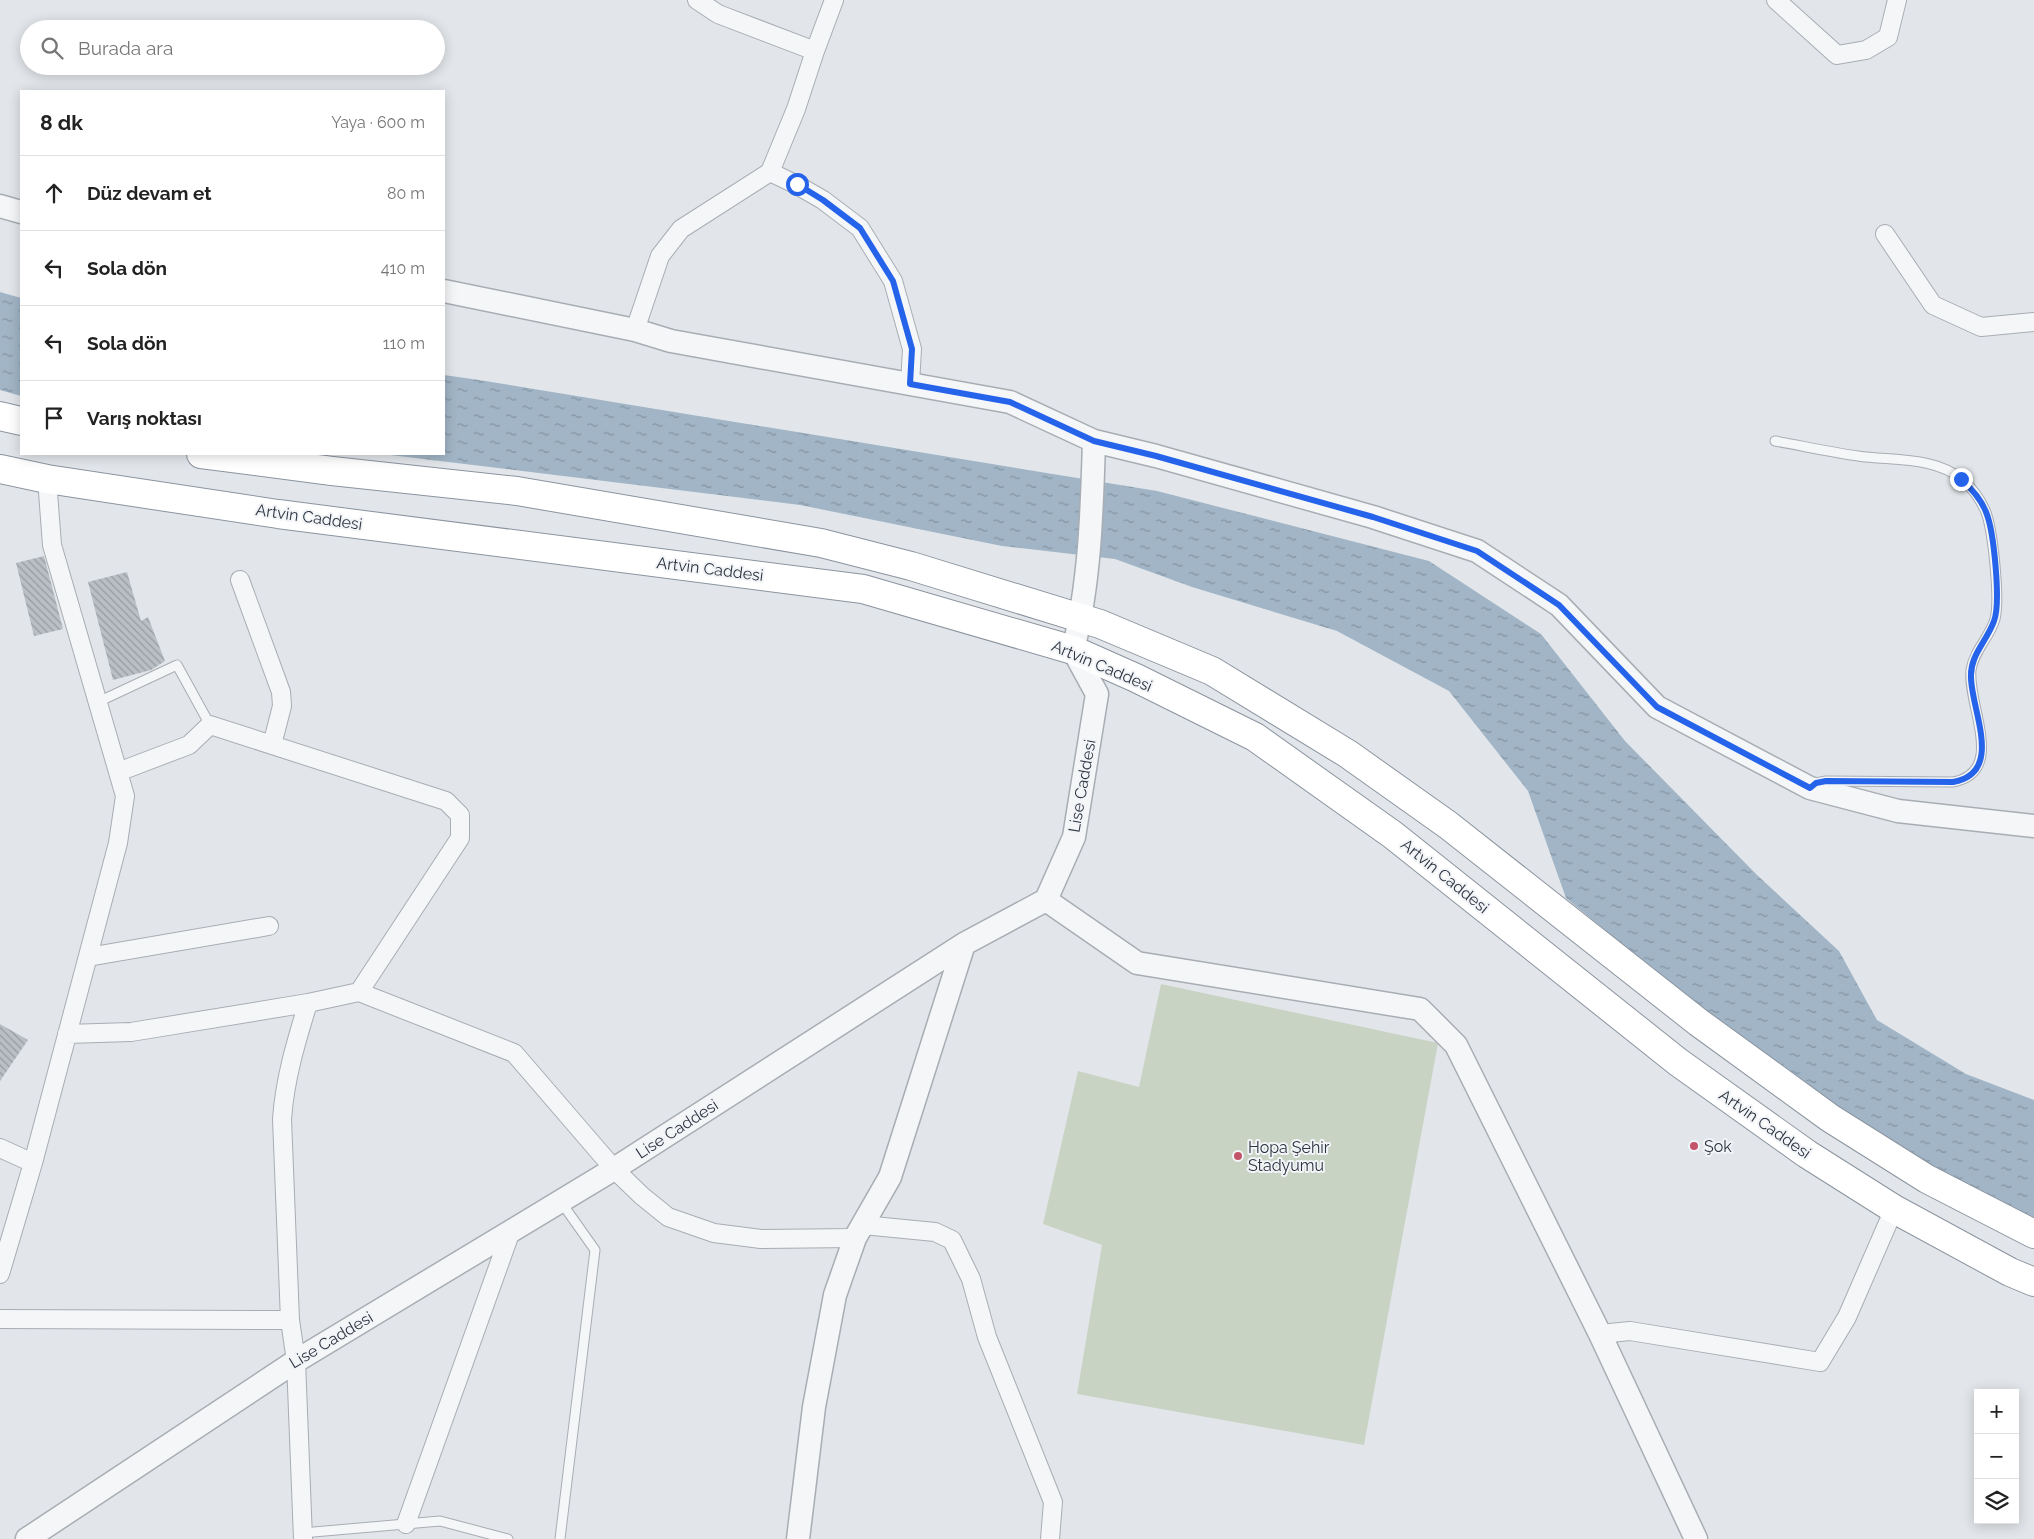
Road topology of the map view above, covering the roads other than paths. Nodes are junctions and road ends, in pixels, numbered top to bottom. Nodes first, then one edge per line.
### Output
1 (697, 0) edge
2 (834, 0) edge
3 (1776, 0) edge
4 (1896, 0) edge
5 (814, 51) junction
6 (770, 172) junction
7 (0, 206) edge
8 (20, 212) edge
9 (1884, 234) dead end
10 (445, 291) edge
11 (2034, 322) edge
12 (635, 330) junction
13 (910, 384) junction
14 (0, 416) edge
15 (20, 421) edge
16 (1094, 441) junction
17 (1775, 441) dead end
18 (209, 455) edge
19 (0, 469) edge
20 (48, 479) junction
21 (240, 580) dead end
22 (1081, 618) junction
23 (1073, 650) junction
24 (98, 702) junction
25 (210, 725) junction
26 (272, 745) junction
27 (118, 772) junction
28 (1810, 788) junction
29 (2034, 826) edge
30 (1046, 900) junction
31 (269, 926) dead end
32 (964, 944) junction
33 (88, 957) junction
34 (359, 992) junction
35 (308, 1003) junction
36 (67, 1034) junction
37 (0, 1148) edge
38 (33, 1163) junction
39 (614, 1170) junction
40 (561, 1201) junction
41 (1894, 1210) junction
42 (511, 1231) junction
43 (859, 1232) junction
44 (2034, 1234) edge
45 (0, 1274) edge
46 (2034, 1282) edge
47 (0, 1319) edge
48 (290, 1320) junction
49 (1600, 1334) junction
50 (296, 1361) junction
51 (406, 1524) junction
52 (303, 1536) edge
53 (27, 1539) edge
54 (508, 1539) edge
55 (560, 1539) edge
56 (798, 1539) edge
57 (1050, 1539) edge
58 (1696, 1539) edge

1 - 5 street
2 - 5 street
3 - 4 street
5 - 6 street
6 - 12 street
6 - 13 street
7 - 8 street
9 - 11 street
10 - 12 street
12 - 13 street
13 - 16 street
14 - 15 highway
16 - 22 street
16 - 28 street
17 - 28 lane
18 - 22 highway
19 - 20 highway, Artvin Caddesi
20 - 23 highway, Artvin Caddesi
20 - 24 street
21 - 26 street
22 - 23 street
22 - 44 highway
23 - 30 street, Lise Caddesi
23 - 41 highway, Artvin Caddesi
24 - 25 lane
24 - 27 street
25 - 26 street
25 - 27 street
26 - 34 street
27 - 33 street
28 - 29 street
30 - 32 street, Lise Caddesi
30 - 49 street
31 - 33 street
32 - 39 street, Lise Caddesi
32 - 43 street
33 - 36 street
34 - 35 street
34 - 39 street
35 - 36 street
35 - 48 street
36 - 38 street
37 - 38 street
38 - 45 street
39 - 40 street, Lise Caddesi
39 - 43 street
40 - 42 street, Lise Caddesi
40 - 55 lane
41 - 46 highway, Artvin Caddesi
41 - 49 street
42 - 50 street, Lise Caddesi
42 - 51 street
43 - 56 street
43 - 57 street
47 - 48 street
48 - 50 street
49 - 58 street
50 - 52 street
50 - 53 street, Lise Caddesi
51 - 52 lane
51 - 54 lane

